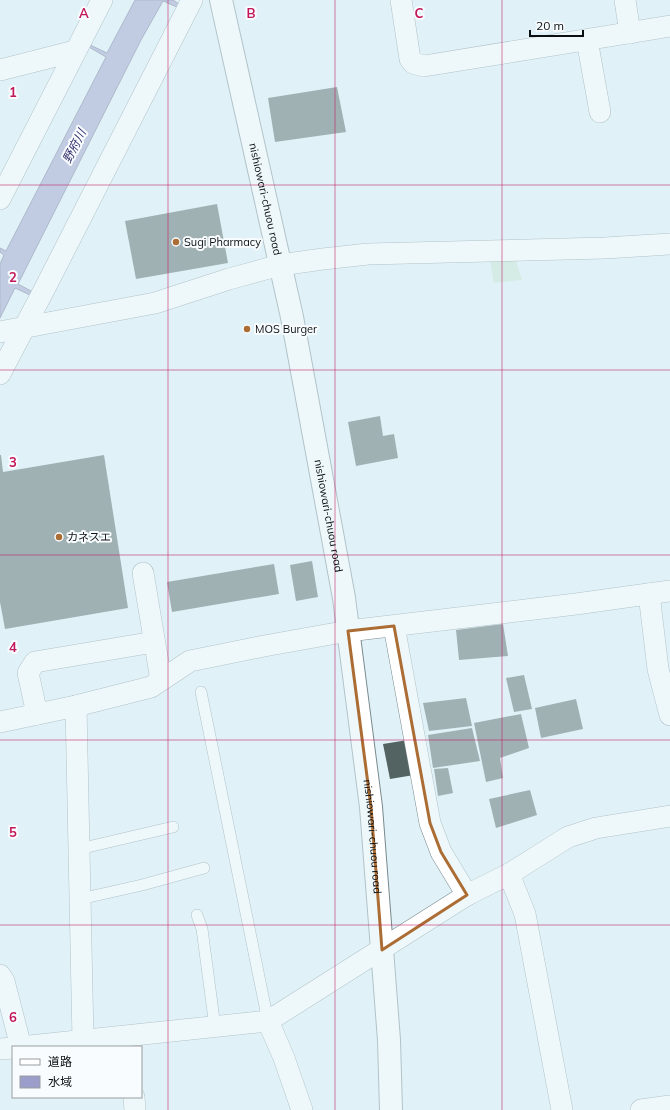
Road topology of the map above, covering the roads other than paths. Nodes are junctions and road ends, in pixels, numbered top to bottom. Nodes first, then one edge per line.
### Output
1 (102, 0) edge
2 (192, 0) edge
3 (221, 0) edge
4 (401, 0) edge
5 (626, 0) edge
6 (670, 26) edge
7 (630, 33) junction
8 (587, 40) junction
9 (75, 51) junction
10 (0, 70) edge
11 (600, 112) dead end
12 (0, 199) edge
13 (670, 244) edge
14 (280, 265) junction
15 (14, 329) edge
16 (0, 374) edge
17 (143, 573) dead end
18 (670, 591) edge
19 (649, 594) junction
20 (394, 626) junction
21 (348, 632) junction
22 (154, 642) junction
23 (161, 680) junction
24 (201, 692) dead end
25 (76, 706) junction
26 (37, 714) junction
27 (670, 715) edge
28 (0, 722) edge
29 (670, 816) edge
30 (173, 827) dead end
31 (79, 849) junction
32 (204, 868) dead end
33 (509, 874) junction
34 (467, 895) junction
35 (80, 899) junction
36 (196, 914) dead end
37 (382, 950) junction
38 (0, 975) edge
39 (268, 1021) junction
40 (215, 1027) junction
41 (83, 1040) junction
42 (389, 1040) junction
43 (130, 1042) edge
44 (21, 1046) edge
45 (30, 1046) edge
46 (12, 1048) edge
47 (0, 1050) edge
48 (134, 1098) edge
49 (670, 1106) edge
50 (135, 1110) edge
51 (302, 1110) edge
52 (391, 1110) edge
53 (402, 1110) edge
54 (562, 1110) edge
55 (641, 1110) edge

1 - 9 street
2 - 15 street
3 - 14 main road, nishiowari-chuou road
4 - 8 street
5 - 7 street
6 - 7 street
7 - 8 street
8 - 11 street
9 - 10 street
9 - 12 street
13 - 14 street
14 - 15 street
14 - 21 main road, nishiowari-chuou road
15 - 16 street
17 - 22 street
18 - 19 street
19 - 20 street
19 - 27 street
20 - 21 street
20 - 34 street
21 - 23 street
21 - 37 main road, nishiowari-chuou road
22 - 23 street
22 - 26 street
23 - 25 street
24 - 39 lane
25 - 26 street
25 - 31 street
26 - 28 street
29 - 33 street
30 - 31 lane
31 - 35 street
32 - 35 lane
33 - 34 street
33 - 54 street
34 - 37 street
35 - 41 street
36 - 40 lane
37 - 39 street
37 - 42 main road, nishiowari-chuou road
38 - 44 street
39 - 40 street
39 - 51 street
40 - 43 street
41 - 43 street
41 - 45 street
42 - 52 main road, nishiowari-chuou road
42 - 53 main road, nishiowari-chuou road
46 - 47 street
48 - 50 street
49 - 55 street

